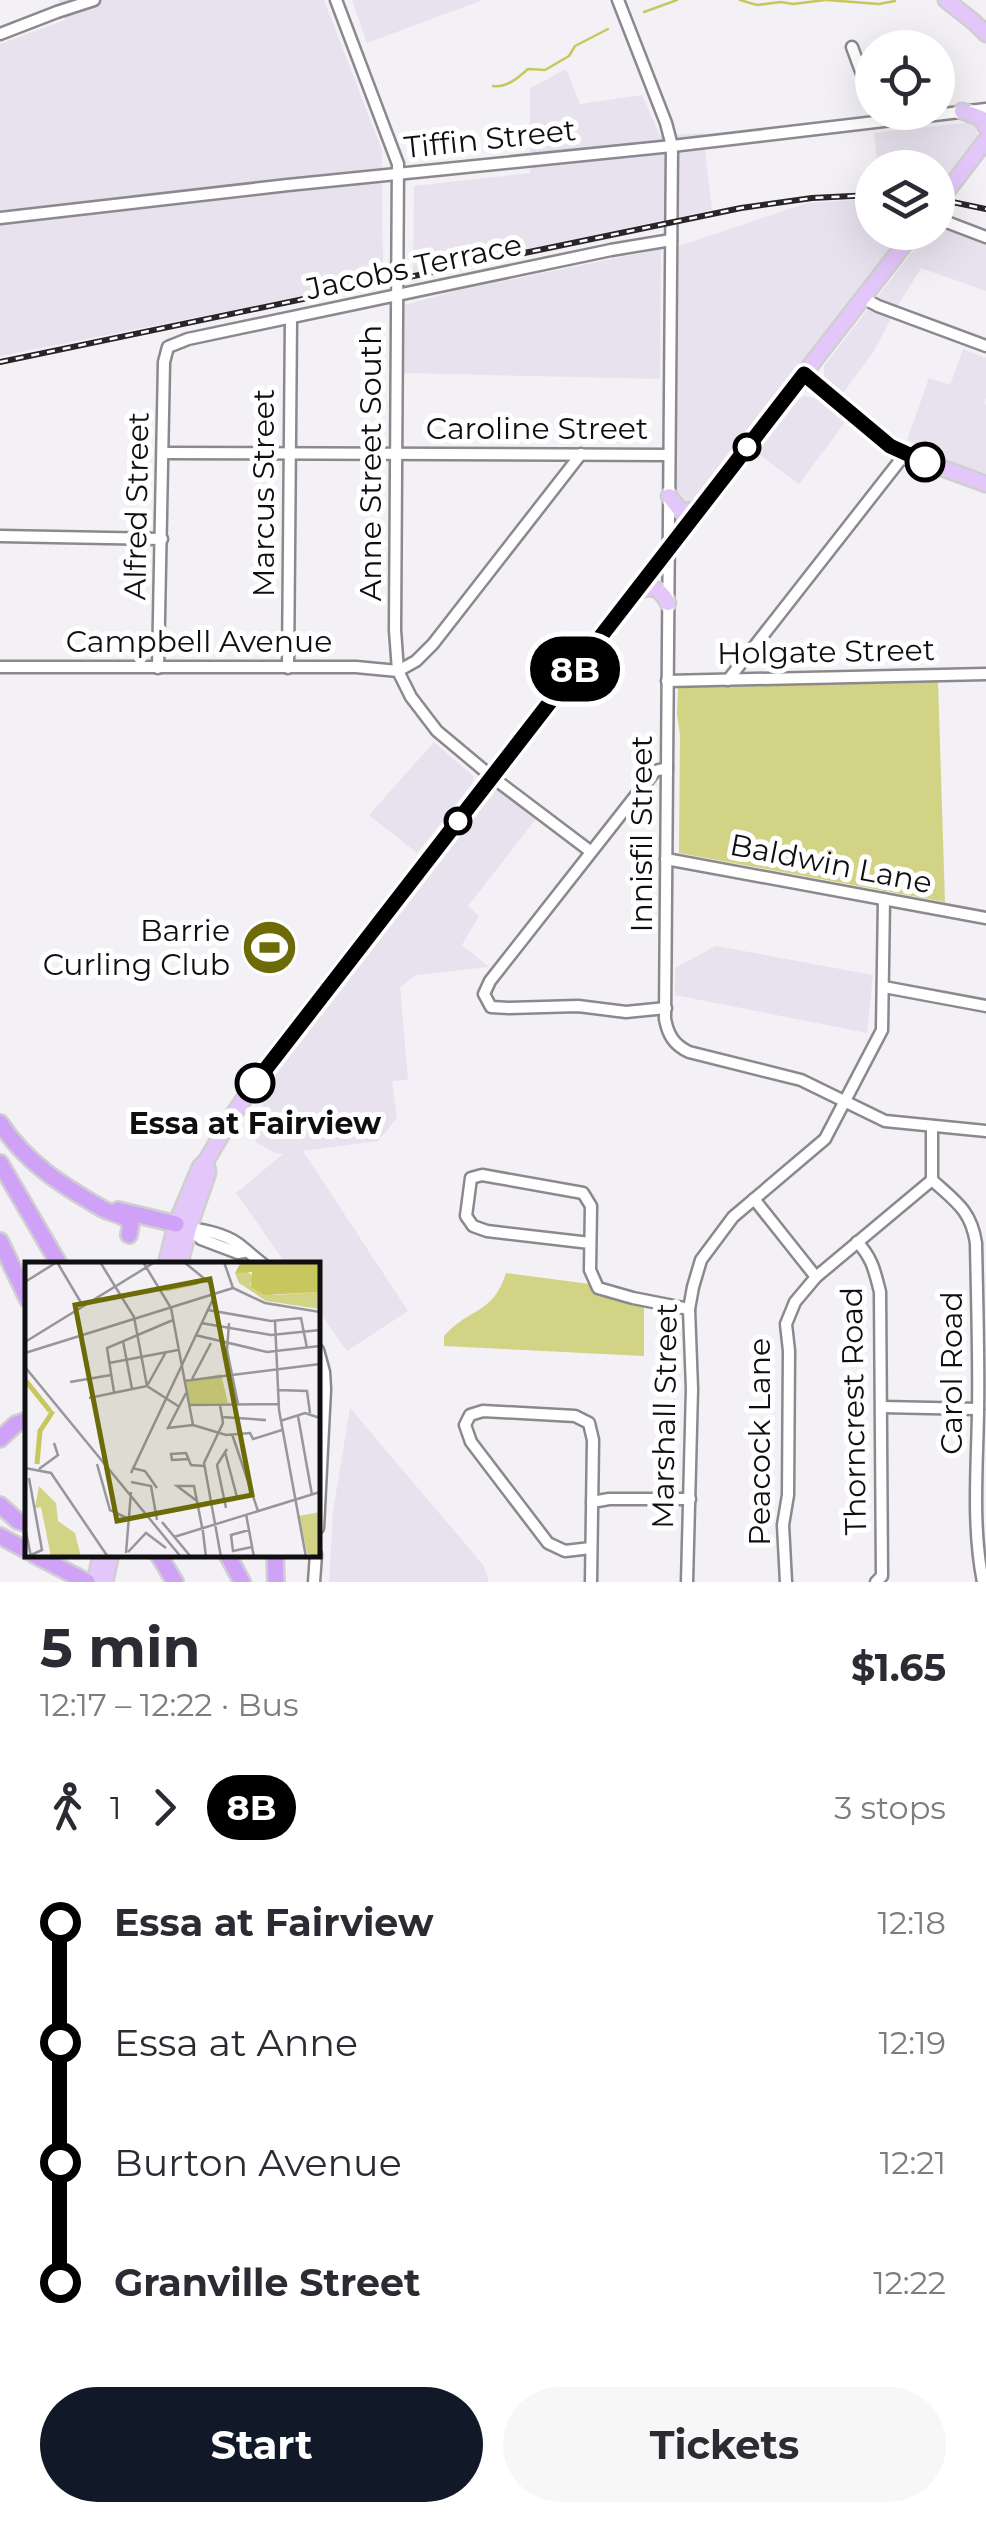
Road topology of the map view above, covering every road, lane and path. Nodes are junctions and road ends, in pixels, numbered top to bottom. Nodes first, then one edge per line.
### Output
1 (94, 0) edge
2 (336, 0) edge
3 (618, 0) edge
4 (946, 0) edge
5 (55, 6) edge
6 (986, 33) edge
7 (0, 34) edge
8 (852, 47) dead end
9 (855, 55) edge
10 (986, 108) edge
11 (955, 111) edge
12 (962, 111) junction
13 (855, 120) edge
14 (986, 128) edge
15 (986, 141) edge
16 (672, 146) junction
17 (399, 174) junction
18 (955, 181) edge
19 (0, 218) edge
20 (955, 225) edge
21 (986, 236) edge
22 (670, 240) junction
23 (900, 250) edge
24 (396, 295) junction
25 (863, 298) junction
26 (291, 318) junction
27 (986, 346) edge
28 (168, 347) joint
29 (804, 374) junction
30 (164, 453) junction
31 (290, 454) junction
32 (397, 454) junction
33 (582, 454) junction
34 (905, 454) junction
35 (669, 455) junction
36 (986, 484) edge
37 (669, 496) junction
38 (700, 508) junction
39 (0, 536) edge
40 (162, 538) junction
41 (669, 547) junction
42 (634, 592) junction
43 (668, 602) junction
44 (0, 667) edge
45 (158, 668) junction
46 (288, 668) junction
47 (398, 670) junction
48 (986, 674) edge
49 (668, 680) junction
50 (728, 680) junction
51 (667, 768) junction
52 (492, 777) junction
53 (590, 851) junction
54 (666, 859) junction
55 (884, 900) junction
56 (986, 918) edge
57 (884, 987) junction
58 (986, 1006) edge
59 (666, 1008) junction
60 (845, 1101) junction
61 (0, 1123) edge
62 (932, 1126) junction
63 (986, 1131) edge
64 (0, 1163) edge
65 (932, 1180) junction
66 (754, 1199) junction
67 (96, 1202) junction
68 (182, 1226) junction
69 (129, 1234) dead end
70 (0, 1241) edge
71 (857, 1242) junction
72 (590, 1244) junction
73 (58, 1262) edge
74 (167, 1262) edge
75 (180, 1262) edge
76 (260, 1262) edge
77 (816, 1277) junction
78 (25, 1294) edge
79 (689, 1309) junction
80 (320, 1357) edge
81 (882, 1407) junction
82 (978, 1409) junction
83 (25, 1421) edge
84 (0, 1439) edge
85 (320, 1488) edge
86 (690, 1499) junction
87 (592, 1502) junction
88 (0, 1505) edge
89 (982, 1516) edge
90 (25, 1523) edge
91 (0, 1536) edge
92 (591, 1548) junction
93 (25, 1550) edge
94 (38, 1557) edge
95 (100, 1557) edge
96 (110, 1557) edge
97 (160, 1557) edge
98 (229, 1557) edge
99 (275, 1557) edge
100 (316, 1557) edge
101 (86, 1582) edge
102 (94, 1582) edge
103 (105, 1582) edge
104 (175, 1582) edge
105 (242, 1582) edge
106 (276, 1582) edge
107 (314, 1582) edge
108 (591, 1582) edge
109 (687, 1582) edge
110 (786, 1582) edge
111 (876, 1582) edge
112 (983, 1582) edge

1 - 5 street
2 - 17 street, Anne Street South
3 - 16 street, Innisfil Street
4 - 6 main road
5 - 7 street
8 - 9 street
10 - 12 street, Tiffin Street
11 - 12 street, Tiffin Street
12 - 14 main road
13 - 16 street, Tiffin Street
14 - 15 main road
15 - 18 main road
16 - 17 street, Tiffin Street
16 - 22 street, Innisfil Street
17 - 19 street, Tiffin Street
17 - 24 street, Anne Street South
20 - 21 street
22 - 24 street, Jacobs Terrace
22 - 35 street, Innisfil Street
23 - 25 main road
24 - 26 street, Jacobs Terrace
24 - 32 street, Anne Street South
25 - 27 street
25 - 29 main road
26 - 28 street, Jacobs Terrace
26 - 31 street, Marcus Street
28 - 30 street, Alfred Street
29 - 34 main road
29 - 38 main road
30 - 31 street, Caroline Street
30 - 40 street, Alfred Street
31 - 32 street, Caroline Street
31 - 46 street, Marcus Street
32 - 33 street, Caroline Street
32 - 47 street, Anne Street South
33 - 35 street, Caroline Street
33 - 47 street
34 - 36 main road
34 - 50 street
35 - 37 street, Innisfil Street
37 - 38 main road
37 - 41 street, Innisfil Street
38 - 41 main road
39 - 40 street
40 - 45 street, Alfred Street
41 - 42 main road
41 - 43 street, Innisfil Street
42 - 43 main road
42 - 52 main road
43 - 49 street, Innisfil Street
44 - 45 street, Campbell Avenue
45 - 46 street, Campbell Avenue
46 - 47 street, Campbell Avenue
47 - 52 street, Anne Street South
48 - 50 street, Holgate Street
49 - 50 street, Holgate Street
49 - 51 street, Innisfil Street
51 - 53 street
51 - 54 street, Innisfil Street
52 - 53 street, Anne Street South
52 - 68 main road
53 - 59 street
54 - 55 street, Baldwin Lane
54 - 59 street, Innisfil Street
55 - 56 street, Baldwin Lane
55 - 57 street, Marshall Street
57 - 58 street
57 - 60 street, Marshall Street
59 - 60 street, Innisfil Street
60 - 62 street, Innisfil Street
60 - 66 street, Marshall Street
61 - 67 highway
62 - 63 street, Innisfil Street
62 - 65 street
64 - 73 highway
65 - 71 street, Peacock Lane
65 - 82 street, Carol Road
66 - 77 street
66 - 79 street, Marshall Street
67 - 68 highway
67 - 69 highway
68 - 74 main road
68 - 75 main road
68 - 76 street
70 - 78 highway
71 - 77 street, Peacock Lane
71 - 81 street, Thorncrest Road
72 - 72 street
72 - 79 street
77 - 110 street, Peacock Lane
79 - 86 street, Marshall Street
80 - 85 street
81 - 82 street
81 - 111 street, Thorncrest Road
82 - 89 street, Carol Road
83 - 84 highway
86 - 87 street
86 - 109 street, Marshall Street
87 - 92 street
87 - 92 street
88 - 90 highway
89 - 112 street, Carol Road
91 - 93 highway
92 - 108 street
94 - 101 highway
95 - 102 main road
96 - 103 main road
97 - 104 highway
98 - 105 highway
99 - 106 highway
100 - 107 street

